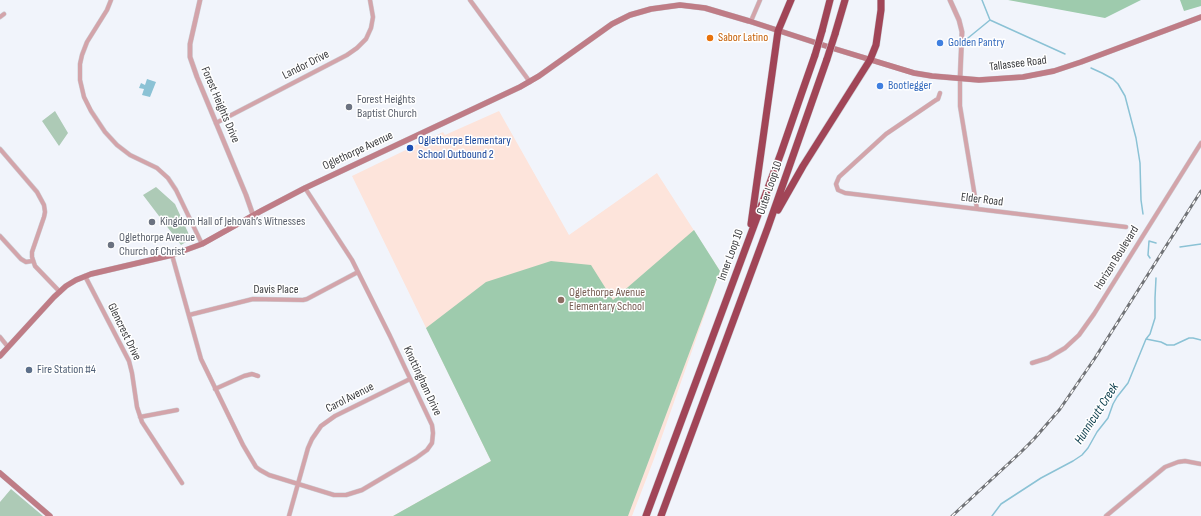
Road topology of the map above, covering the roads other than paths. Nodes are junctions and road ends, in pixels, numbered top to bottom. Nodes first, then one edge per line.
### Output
1 (111, 0) edge
2 (200, 0) edge
3 (370, 0) edge
4 (470, 0) edge
5 (760, 0) edge
6 (790, 0) edge
7 (830, 0) edge
8 (845, 0) edge
9 (881, 0) edge
10 (950, 0) edge
11 (1201, 17) edge
12 (751, 21) junction
13 (778, 31) junction
14 (832, 48) joint
15 (870, 60) junction
16 (960, 79) junction
17 (530, 82) junction
18 (940, 93) dead end
19 (216, 123) junction
20 (1201, 143) edge
21 (0, 149) edge
22 (305, 188) junction
23 (977, 209) junction
24 (253, 215) junction
25 (768, 227) junction
26 (1126, 227) dead end
27 (0, 236) edge
28 (749, 237) junction
29 (202, 244) junction
30 (172, 255) junction
31 (32, 261) junction
32 (358, 272) junction
33 (85, 276) junction
34 (60, 292) junction
35 (189, 316) junction
36 (0, 337) edge
37 (8, 347) junction
38 (0, 356) edge
39 (1032, 363) dead end
40 (258, 376) dead end
41 (410, 379) junction
42 (215, 390) junction
43 (177, 410) dead end
44 (140, 417) junction
45 (1201, 464) edge
46 (0, 474) edge
47 (182, 483) dead end
48 (298, 483) junction
49 (1108, 515) edge
50 (50, 516) edge
51 (289, 516) edge
52 (646, 516) edge
53 (661, 516) edge

1 - 29 street
2 - 19 street, Forest Heights Drive
3 - 19 street, Landor Drive
4 - 17 street
5 - 12 street
6 - 13 highway
7 - 28 highway, Inner Loop 10, bridge
8 - 25 highway, Outer Loop 10, bridge
9 - 15 highway
10 - 16 street
11 - 16 main road, Tallassee Road
12 - 13 main road, Oglethorpe Avenue
12 - 17 main road, Oglethorpe Avenue
13 - 14 main road, Oglethorpe Avenue
13 - 28 highway
14 - 15 main road, Tallassee Road
15 - 16 main road, Tallassee Road
15 - 25 highway
16 - 23 street
17 - 22 main road, Oglethorpe Avenue
18 - 23 street, Elder Road
19 - 24 street, Forest Heights Drive
20 - 39 street, Horizon Boulevard
21 - 31 street
22 - 24 main road, Oglethorpe Avenue
22 - 32 street, Knottingham Drive
23 - 26 street, Elder Road
24 - 29 main road, Oglethorpe Avenue
25 - 53 highway, Outer Loop 10
27 - 31 street
28 - 52 highway, Inner Loop 10
29 - 30 main road, Oglethorpe Avenue
30 - 33 main road, Oglethorpe Avenue
30 - 35 street, Knottingham Drive
31 - 34 street
32 - 35 street, Davis Place
32 - 41 street, Knottingham Drive
33 - 34 main road, Oglethorpe Avenue
33 - 44 street, Glencrest Drive
34 - 37 main road, Oglethorpe Avenue
35 - 42 street, Knottingham Drive
36 - 37 street
37 - 38 main road, Oglethorpe Avenue
40 - 42 street
41 - 48 street, Carol Avenue
41 - 48 street, Knottingham Drive
42 - 48 street, Knottingham Drive
43 - 44 street
44 - 47 street, Glencrest Drive
45 - 49 street
46 - 50 main road
48 - 51 street, Carol Avenue

